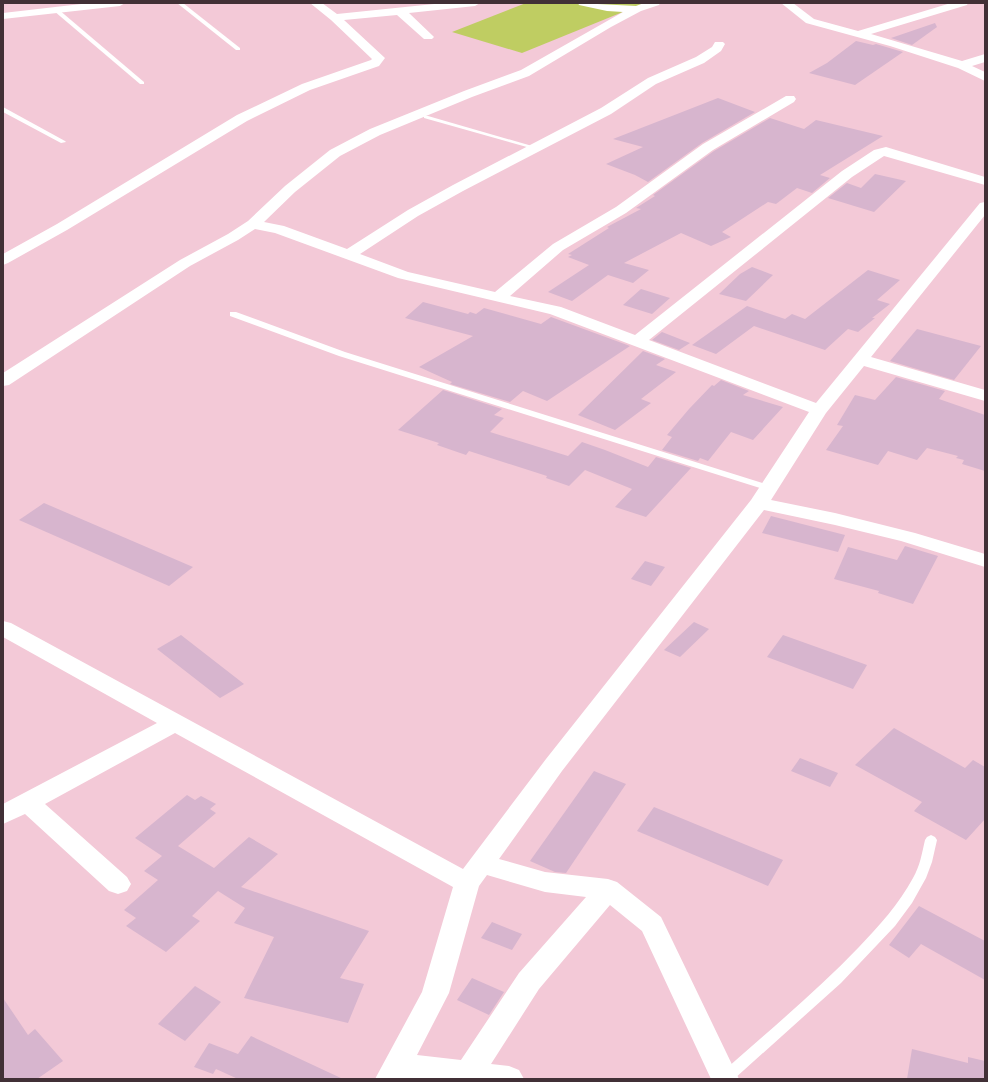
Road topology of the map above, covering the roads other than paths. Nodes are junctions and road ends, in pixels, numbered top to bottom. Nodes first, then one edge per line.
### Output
1 (120, 3) edge
2 (180, 3) edge
3 (315, 3) edge
4 (475, 3) edge
5 (583, 3) edge
6 (655, 3) edge
7 (786, 3) edge
8 (963, 3) edge
9 (637, 9) junction
10 (56, 10) junction
11 (401, 12) junction
12 (3, 16) edge
13 (335, 18) junction
14 (859, 34) junction
15 (428, 37) dead end
16 (719, 44) dead end
17 (238, 49) dead end
18 (985, 58) edge
19 (962, 65) junction
20 (985, 77) edge
21 (142, 83) dead end
22 (790, 99) dead end
23 (3, 109) edge
24 (426, 117) dead end
25 (63, 142) dead end
26 (536, 148) junction
27 (985, 181) edge
28 (985, 206) edge
29 (253, 224) junction
30 (348, 255) junction
31 (3, 260) edge
32 (498, 298) junction
33 (233, 314) dead end
34 (640, 340) junction
35 (860, 359) junction
36 (3, 380) edge
37 (985, 396) edge
38 (819, 410) junction
39 (764, 495) junction
40 (985, 561) edge
41 (3, 628) edge
42 (175, 723) junction
43 (27, 802) junction
44 (3, 815) edge
45 (930, 840) dead end
46 (474, 873) junction
47 (118, 884) dead end
48 (608, 890) junction
49 (394, 1072) edge
50 (469, 1074) junction
51 (724, 1078) edge
52 (509, 1079) edge

1 - 10 street
2 - 17 lane
3 - 13 street
4 - 11 street
5 - 9 street
6 - 9 street
7 - 14 street
8 - 14 street
9 - 29 street
10 - 12 street
10 - 21 lane
11 - 13 street
11 - 15 street
13 - 31 street
14 - 19 street
16 - 26 street
18 - 19 street
19 - 20 street
22 - 32 street
23 - 25 lane
24 - 26 lane
26 - 30 street
27 - 34 street
28 - 35 street
29 - 30 street
29 - 36 street
30 - 32 street
32 - 34 street
33 - 39 lane
34 - 38 street
35 - 37 street
35 - 38 street
38 - 39 street
39 - 40 street
39 - 46 street
41 - 42 street
42 - 43 street
42 - 46 street
43 - 44 street
43 - 47 street
45 - 51 lane
46 - 48 street
46 - 49 street
48 - 50 street
48 - 51 street
49 - 50 street
50 - 52 street

